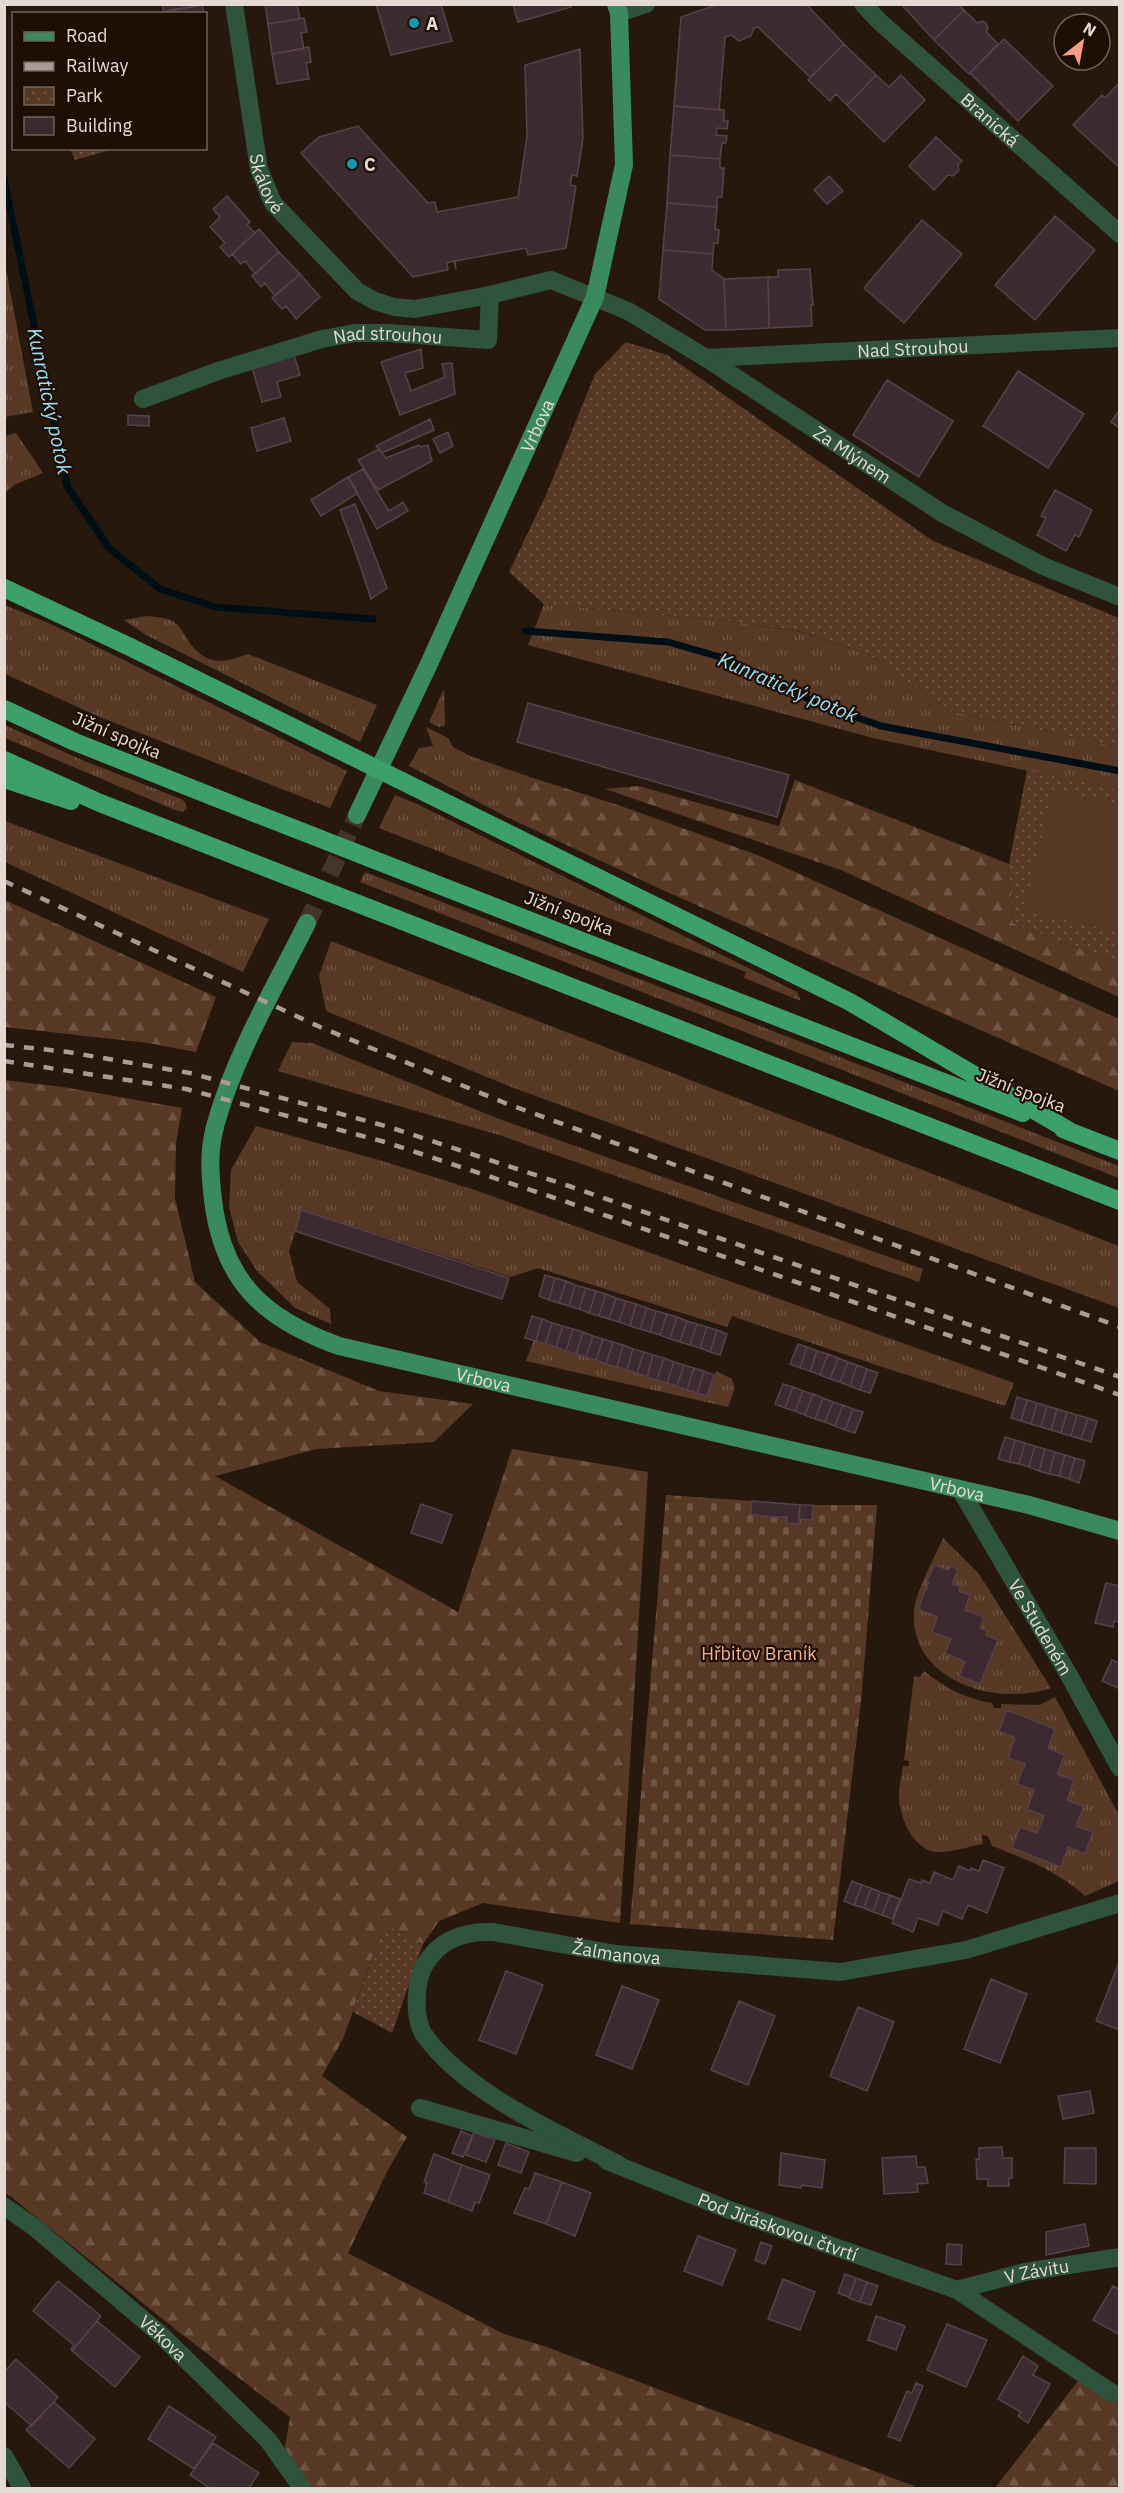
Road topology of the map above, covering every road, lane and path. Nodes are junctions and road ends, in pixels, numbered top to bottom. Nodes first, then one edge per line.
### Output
1 (234, 4) edge
2 (646, 4) edge
3 (863, 4) edge
4 (618, 9) edge
5 (1119, 234) edge
6 (490, 296) junction
7 (595, 297) junction
8 (1119, 338) edge
9 (706, 357) junction
10 (142, 399) dead end
11 (4, 588) edge
12 (1119, 597) edge
13 (4, 709) edge
14 (4, 760) edge
15 (4, 779) edge
16 (357, 814) tunnel mouth
17 (227, 852) junction
18 (307, 923) tunnel mouth
19 (1072, 1132) junction
20 (1119, 1151) edge
21 (1119, 1201) edge
22 (960, 1489) junction
23 (1119, 1531) edge
24 (1119, 1768) edge
25 (1119, 1903) edge
26 (420, 2108) dead end
27 (618, 2164) junction
28 (4, 2206) edge
29 (1119, 2257) edge
30 (957, 2290) junction
31 (1112, 2393) dead end
32 (4, 2456) edge
33 (294, 2486) edge
34 (22, 2488) edge

1 - 6 street, Skálové
2 - 4 street
3 - 5 street, Branická
4 - 7 main road, Vrbova
6 - 7 street
6 - 10 street, Nad strouhou
7 - 9 street, Za Mlýnem
7 - 16 main road, Vrbova
8 - 9 street, Nad Strouhou
9 - 12 street, Za Mlýnem
11 - 19 highway
13 - 19 highway, Jižní spojka
14 - 17 highway
15 - 17 highway
17 - 21 highway
18 - 22 main road, Vrbova
19 - 20 highway, Jižní spojka
22 - 23 main road, Vrbova
22 - 24 street, Ve Studeném
25 - 27 street, Žalmanova
26 - 27 street, Pod Jiráskovou čtvrtí
27 - 30 street, Pod Jiráskovou čtvrtí
28 - 33 street, Věkova
29 - 30 street, V Závitu
30 - 31 street, Pod Jiráskovou čtvrtí
32 - 34 street

